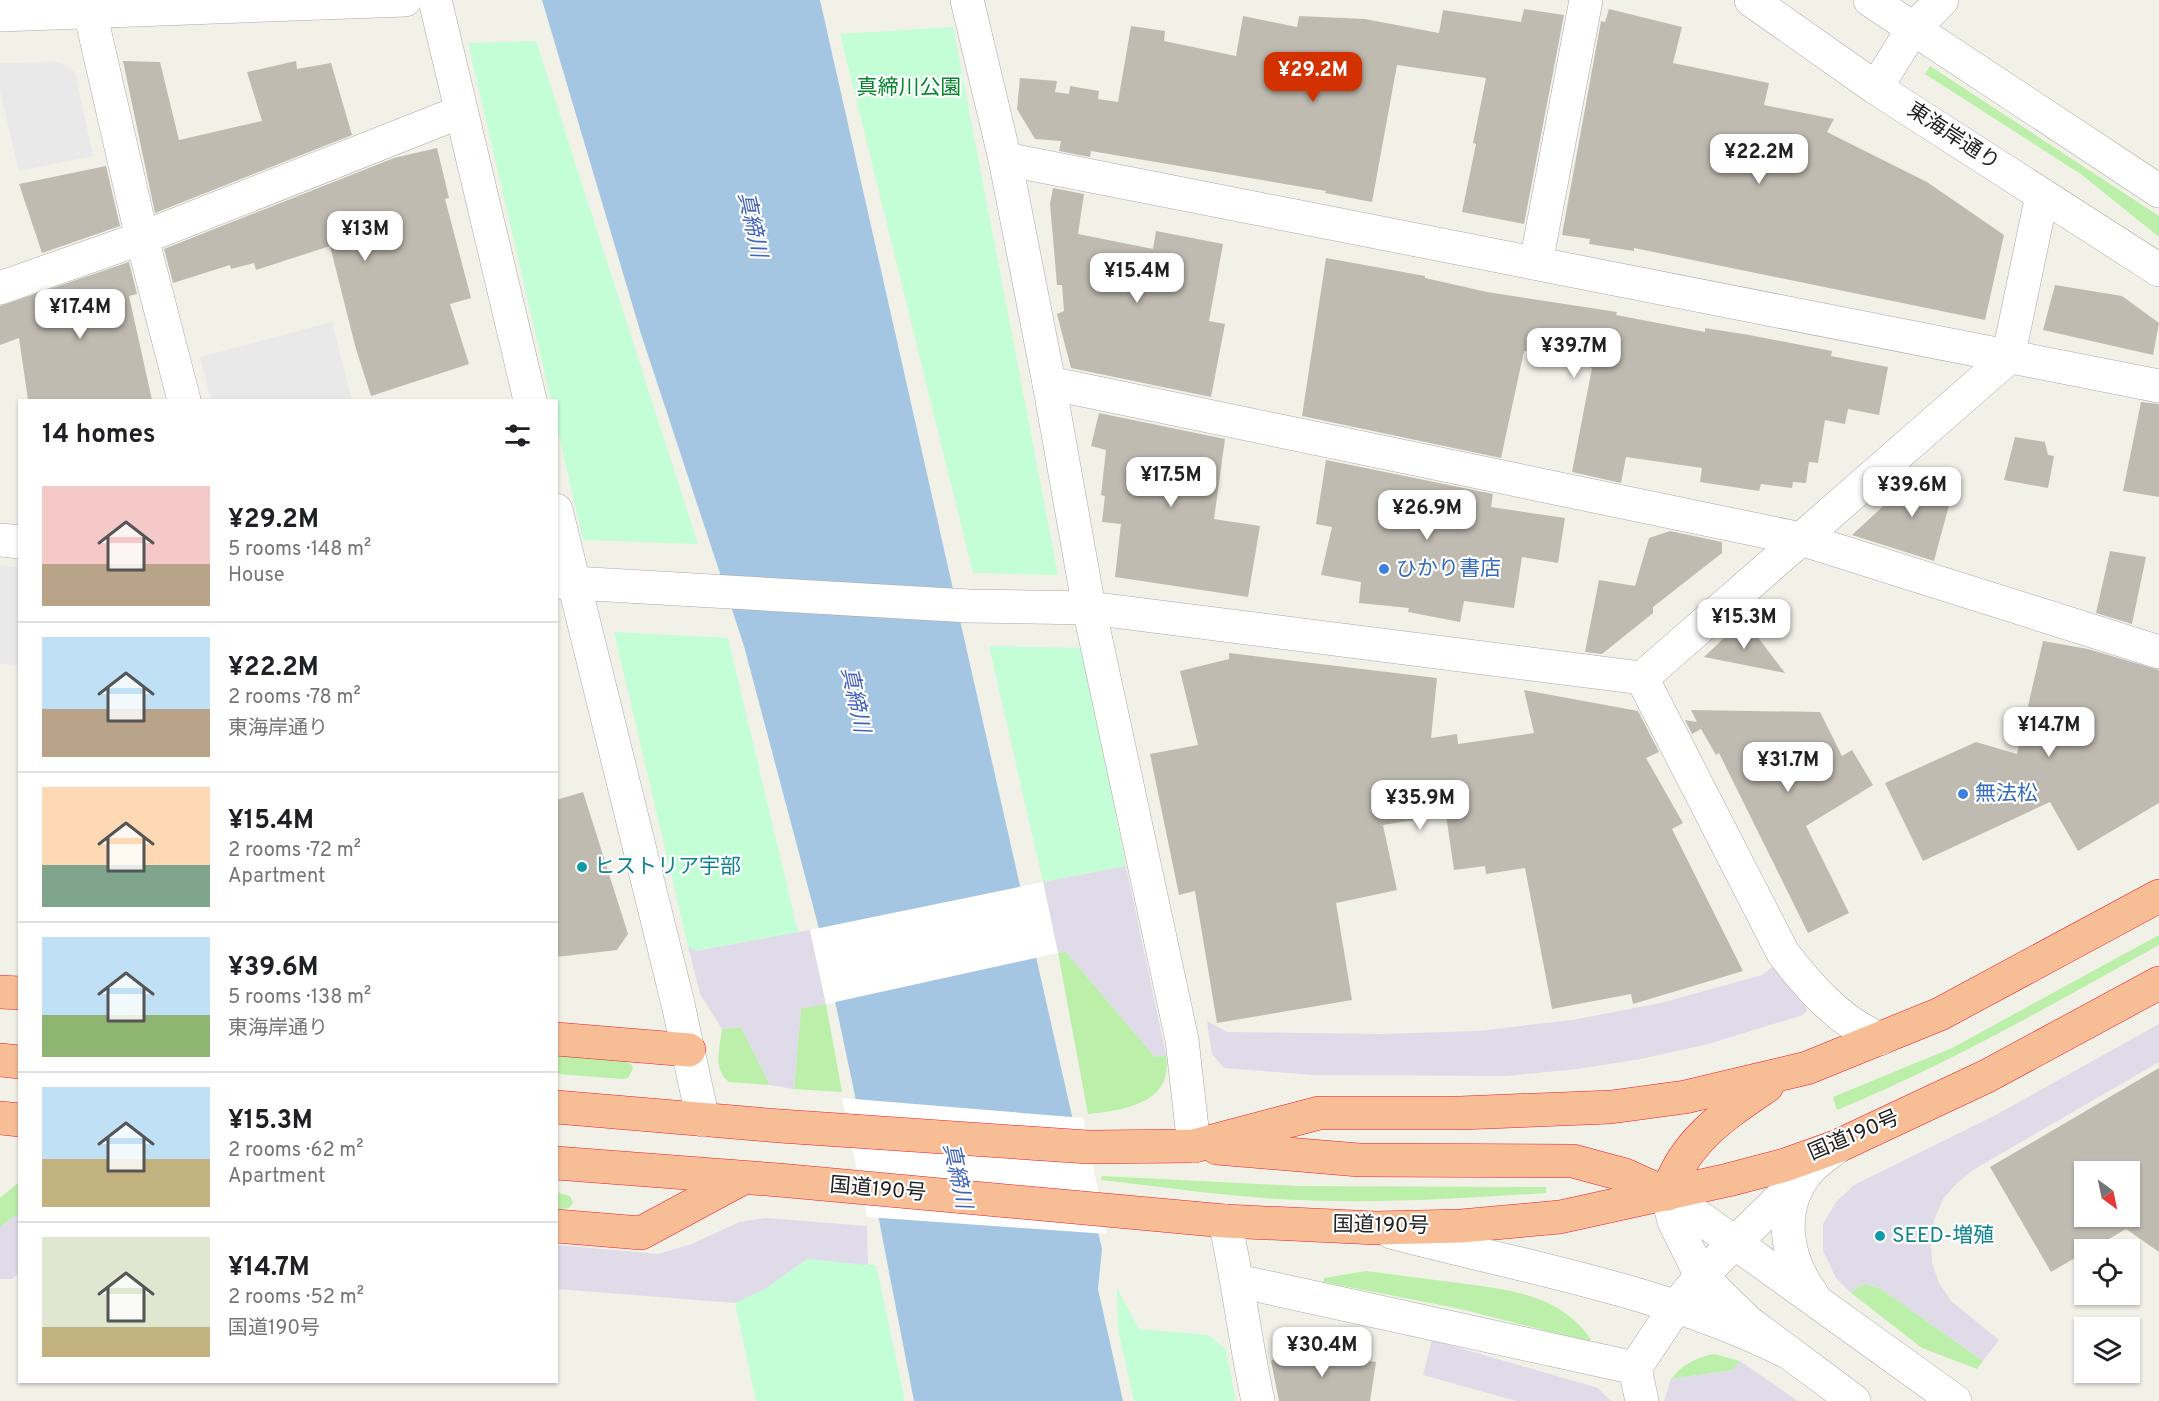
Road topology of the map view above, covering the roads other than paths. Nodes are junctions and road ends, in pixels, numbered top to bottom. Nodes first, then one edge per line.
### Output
1 (405, 0) edge
2 (435, 0) edge
3 (967, 0) edge
4 (1586, 0) edge
5 (1751, 0) edge
6 (1870, 0) edge
7 (1942, 0) edge
8 (90, 12) junction
9 (0, 15) edge
10 (1912, 30) junction
11 (1876, 88) junction
12 (460, 112) junction
13 (1005, 159) junction
14 (2159, 191) edge
15 (2042, 195) junction
16 (142, 238) junction
17 (1536, 263) junction
18 (2159, 270) edge
19 (0, 288) edge
20 (2008, 358) junction
21 (1049, 383) junction
22 (2159, 386) edge
23 (184, 399) edge
24 (530, 399) edge
25 (558, 525) edge
26 (1801, 539) junction
27 (0, 540) edge
28 (18, 542) edge
29 (566, 583) edge
30 (1089, 608) junction
31 (2159, 652) edge
32 (1642, 678) junction
33 (2159, 896) edge
34 (2159, 983) edge
35 (0, 992) edge
36 (18, 993) edge
37 (558, 1039) edge
38 (1880, 1039) junction
39 (689, 1050) junction
40 (0, 1060) edge
41 (18, 1062) edge
42 (1807, 1068) junction
43 (558, 1107) edge
44 (0, 1118) edge
45 (18, 1120) edge
46 (704, 1120) junction
47 (1194, 1146) junction
48 (1838, 1146) junction
49 (558, 1163) edge
50 (1810, 1169) junction
51 (743, 1178) junction
52 (1667, 1194) junction
53 (1225, 1221) junction
54 (558, 1226) edge
55 (1376, 1228) junction
56 (1734, 1243) junction
57 (1701, 1276) junction
58 (1238, 1281) junction
59 (1819, 1303) junction
60 (1675, 1308) junction
61 (1785, 1351) junction
62 (1635, 1368) junction
63 (1258, 1401) edge
64 (1642, 1401) edge
65 (1854, 1401) edge
66 (1955, 1401) edge

1 - 8 street
2 - 12 street
3 - 13 street
4 - 17 street
5 - 11 street, 東海岸通り
6 - 10 street
7 - 10 street
8 - 9 street
8 - 16 street
10 - 11 street
10 - 14 street
11 - 15 street, 東海岸通り
12 - 16 street
12 - 24 street
13 - 17 street
13 - 21 street
15 - 18 street, 東海岸通り
15 - 20 street
16 - 19 street
16 - 23 street
17 - 20 street
20 - 22 street
20 - 26 street
21 - 26 street
21 - 30 street
25 - 29 street
26 - 31 street
26 - 32 street
27 - 28 street
29 - 30 street
29 - 39 street
30 - 32 street
30 - 47 street
32 - 38 street
33 - 38 highway
34 - 48 highway, 国道190号
35 - 36 highway
37 - 39 highway
38 - 42 highway
39 - 46 street
40 - 41 highway
42 - 47 highway
42 - 52 highway
43 - 46 highway
44 - 45 highway
46 - 47 highway
47 - 52 highway
48 - 50 street
48 - 52 highway, 国道190号
49 - 51 highway, 国道190号
50 - 56 street
50 - 59 street
51 - 53 highway, 国道190号
51 - 54 highway
52 - 55 highway, 国道190号
52 - 56 street
52 - 57 street
53 - 55 highway, 国道190号
53 - 58 street
55 - 60 street
56 - 57 street
56 - 59 street
57 - 60 street
57 - 61 street
58 - 62 street
58 - 63 street
59 - 66 street
60 - 61 street
60 - 62 street
61 - 65 street
62 - 64 street

